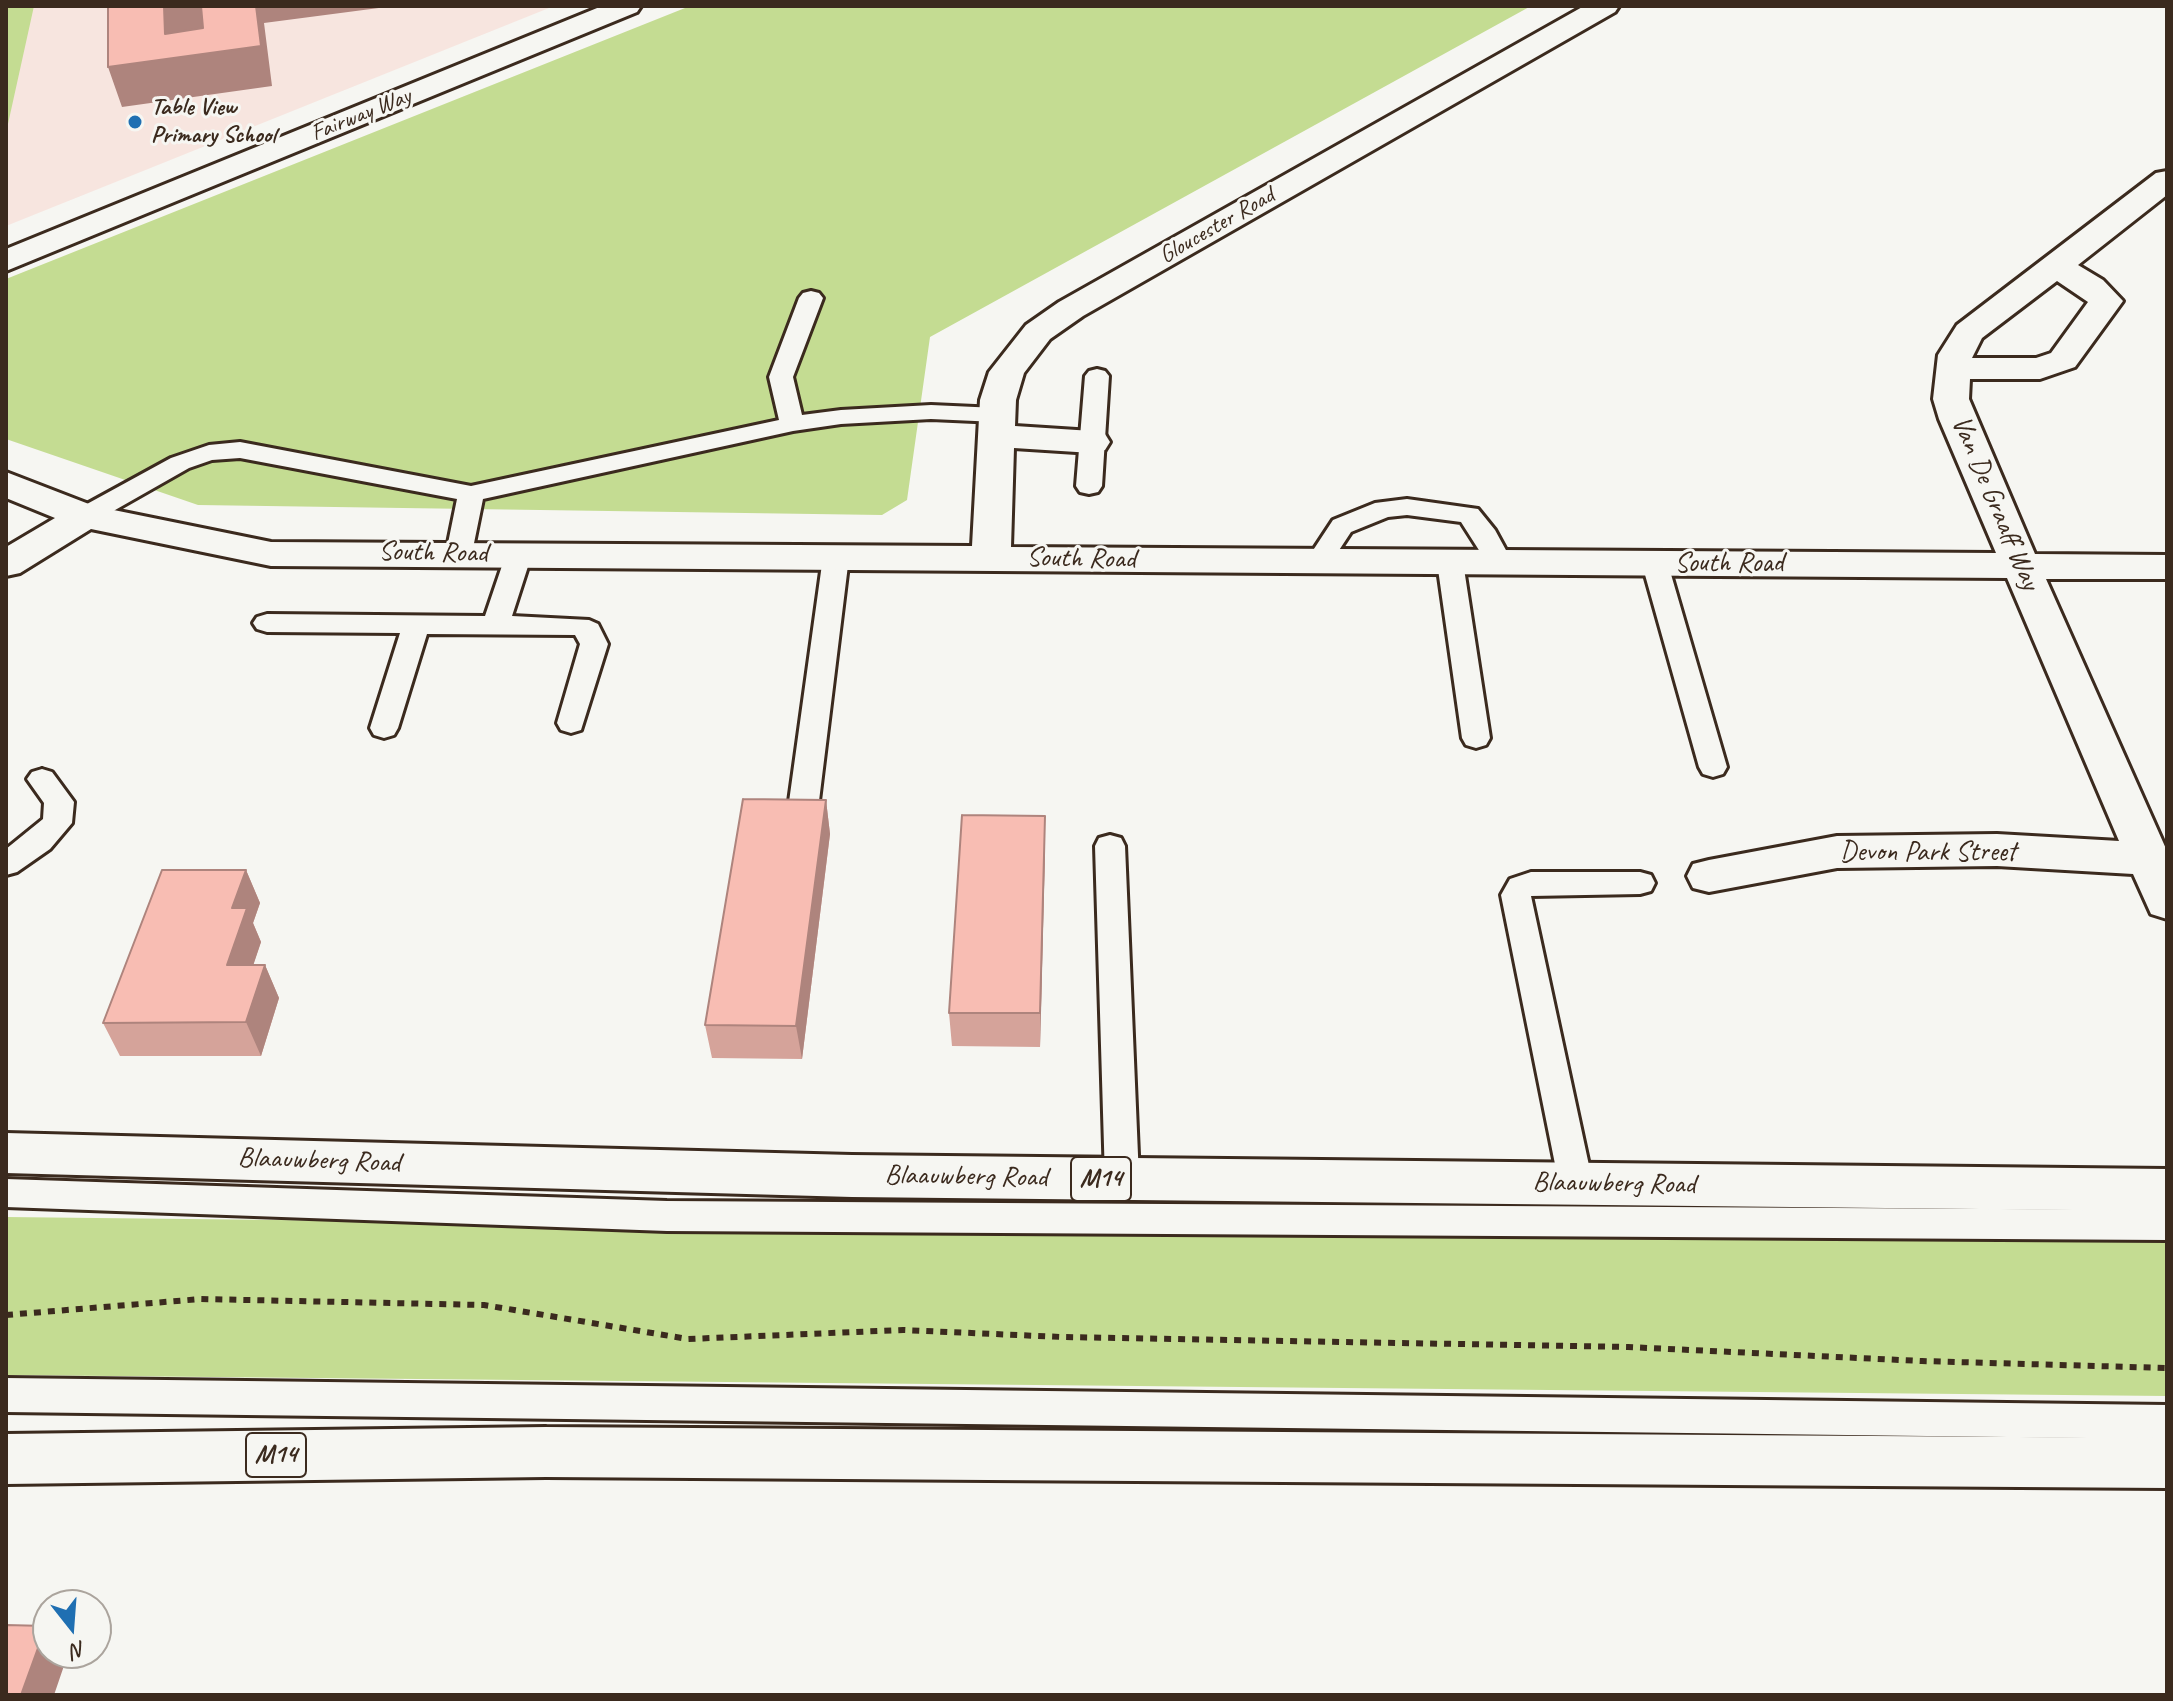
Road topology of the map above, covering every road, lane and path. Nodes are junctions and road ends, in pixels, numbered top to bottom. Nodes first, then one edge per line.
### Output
1 (627, 6) edge
2 (1605, 6) edge
3 (2167, 180) edge
4 (6, 261) edge
5 (2055, 265) junction
6 (811, 298) dead end
7 (1953, 369) junction
8 (1097, 376) dead end
9 (793, 424) junction
10 (997, 425) junction
11 (1092, 442) junction
12 (6, 484) edge
13 (1089, 486) dead end
14 (471, 494) junction
15 (85, 516) junction
16 (459, 553) junction
17 (519, 554) junction
18 (836, 557) junction
19 (991, 558) junction
20 (1319, 561) junction
21 (1450, 562) junction
22 (1500, 563) junction
23 (6, 564) edge
24 (1655, 564) junction
25 (2022, 567) junction
26 (2167, 567) edge
27 (267, 623) dead end
28 (416, 624) junction
29 (496, 625) junction
30 (571, 723) dead end
31 (384, 728) dead end
32 (1476, 738) dead end
33 (1713, 767) dead end
34 (42, 779) dead end
35 (803, 809) edge
36 (1110, 846) dead end
37 (2149, 859) junction
38 (6, 864) edge
39 (1709, 876) dead end
40 (1640, 883) dead end
41 (2167, 902) edge
42 (6, 1153) edge
43 (1122, 1179) junction
44 (1576, 1184) junction
45 (2167, 1190) edge
46 (6, 1193) edge
47 (2167, 1225) edge
48 (6, 1315) edge
49 (2167, 1368) edge
50 (6, 1395) edge
51 (2167, 1422) edge
52 (6, 1459) edge
53 (2167, 1463) edge

1 - 4 street, Fairway Way
2 - 10 street, Gloucester Road
3 - 5 street, Van De Graaff Way
5 - 7 street, Van De Graaff Way
5 - 7 street
6 - 9 lane
7 - 25 street, Van De Graaff Way
8 - 11 lane
9 - 10 lane
9 - 14 lane
10 - 11 street
10 - 19 street, Gloucester Road
11 - 13 lane
12 - 15 street, South Road
14 - 15 lane
14 - 16 lane
15 - 16 street, South Road
15 - 23 street
16 - 17 street, South Road
17 - 18 street, South Road
17 - 29 lane
18 - 19 street, South Road
18 - 35 lane
19 - 20 street, South Road
20 - 21 street, South Road
20 - 22 lane
21 - 22 street, South Road
21 - 32 lane
22 - 24 street, South Road
24 - 25 street, South Road
24 - 33 lane
25 - 26 street, South Road
25 - 37 street, Van De Graaff Way
27 - 28 lane
28 - 29 lane
28 - 31 lane
29 - 30 lane
34 - 38 lane
36 - 43 lane
37 - 39 street, Devon Park Street
37 - 41 street, Van De Graaff Way
40 - 44 lane
42 - 43 street, Blaauwberg Road / M14
43 - 44 street, Blaauwberg Road / M14
44 - 45 street, Blaauwberg Road / M14
46 - 47 lane
48 - 49 path
50 - 51 lane
52 - 53 street, M14

